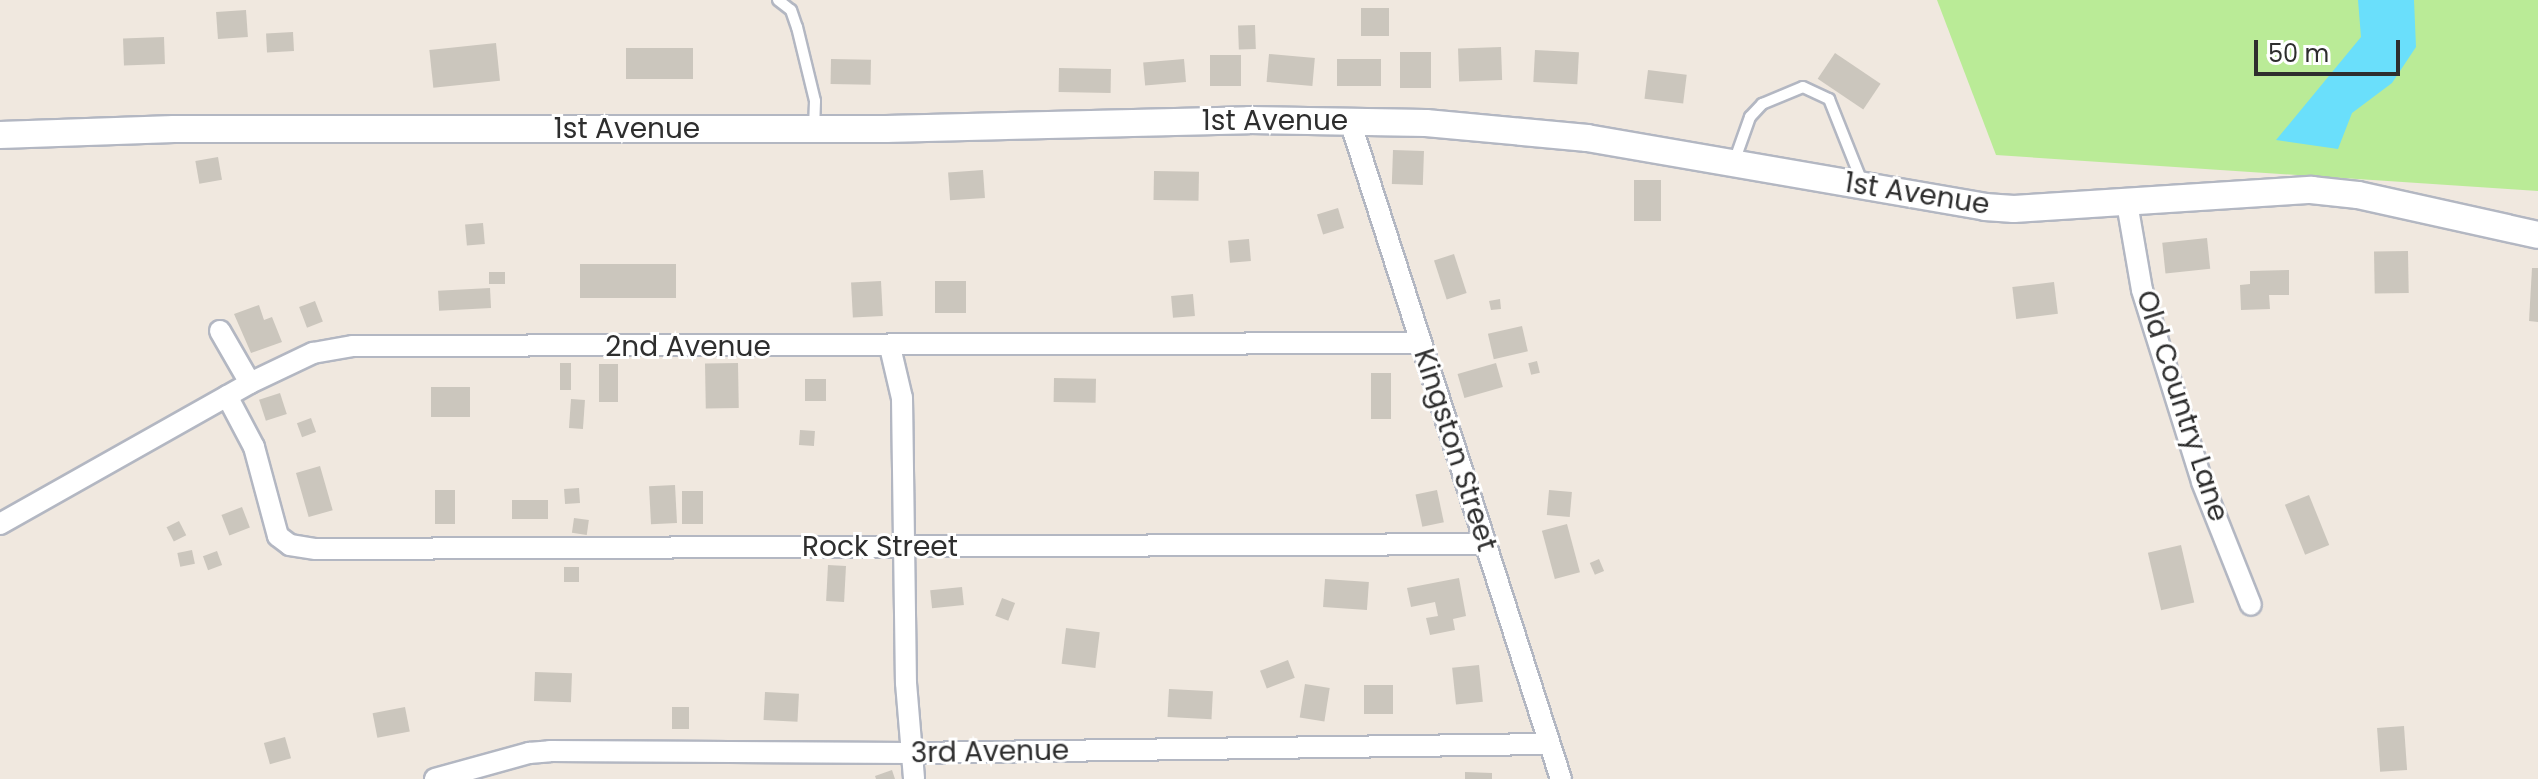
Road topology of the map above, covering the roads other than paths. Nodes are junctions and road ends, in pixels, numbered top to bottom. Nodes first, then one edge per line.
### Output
1 (778, 0) edge
2 (1350, 121) junction
3 (814, 129) junction
4 (0, 135) edge
5 (1734, 164) junction
6 (1863, 186) junction
7 (2127, 203) junction
8 (2538, 235) edge
9 (220, 331) dead end
10 (1420, 343) junction
11 (890, 347) junction
12 (250, 383) junction
13 (227, 396) junction
14 (0, 524) edge
15 (1486, 544) junction
16 (904, 547) junction
17 (2251, 605) dead end
18 (1549, 744) junction
19 (910, 753) junction
20 (435, 779) edge
21 (914, 779) edge
22 (1561, 779) edge

1 - 3 lane
2 - 3 street, 1st Avenue
2 - 5 street, 1st Avenue
2 - 10 street, Kingston Street
3 - 4 street, 1st Avenue
5 - 6 street, 1st Avenue
5 - 6 lane
6 - 7 street, 1st Avenue
7 - 8 street, 1st Avenue
7 - 17 street, Old Country Lane
9 - 12 street
10 - 11 street, 2nd Avenue
10 - 15 street, Kingston Street
11 - 12 street, 2nd Avenue
11 - 16 street
12 - 13 street, 2nd Avenue
13 - 14 street, 2nd Avenue
13 - 16 street, Rock Street
15 - 16 street, Rock Street
15 - 18 street, Kingston Street
16 - 19 street
18 - 19 street, 3rd Avenue
18 - 22 street, Kingston Street
19 - 20 street, 3rd Avenue
19 - 21 street

